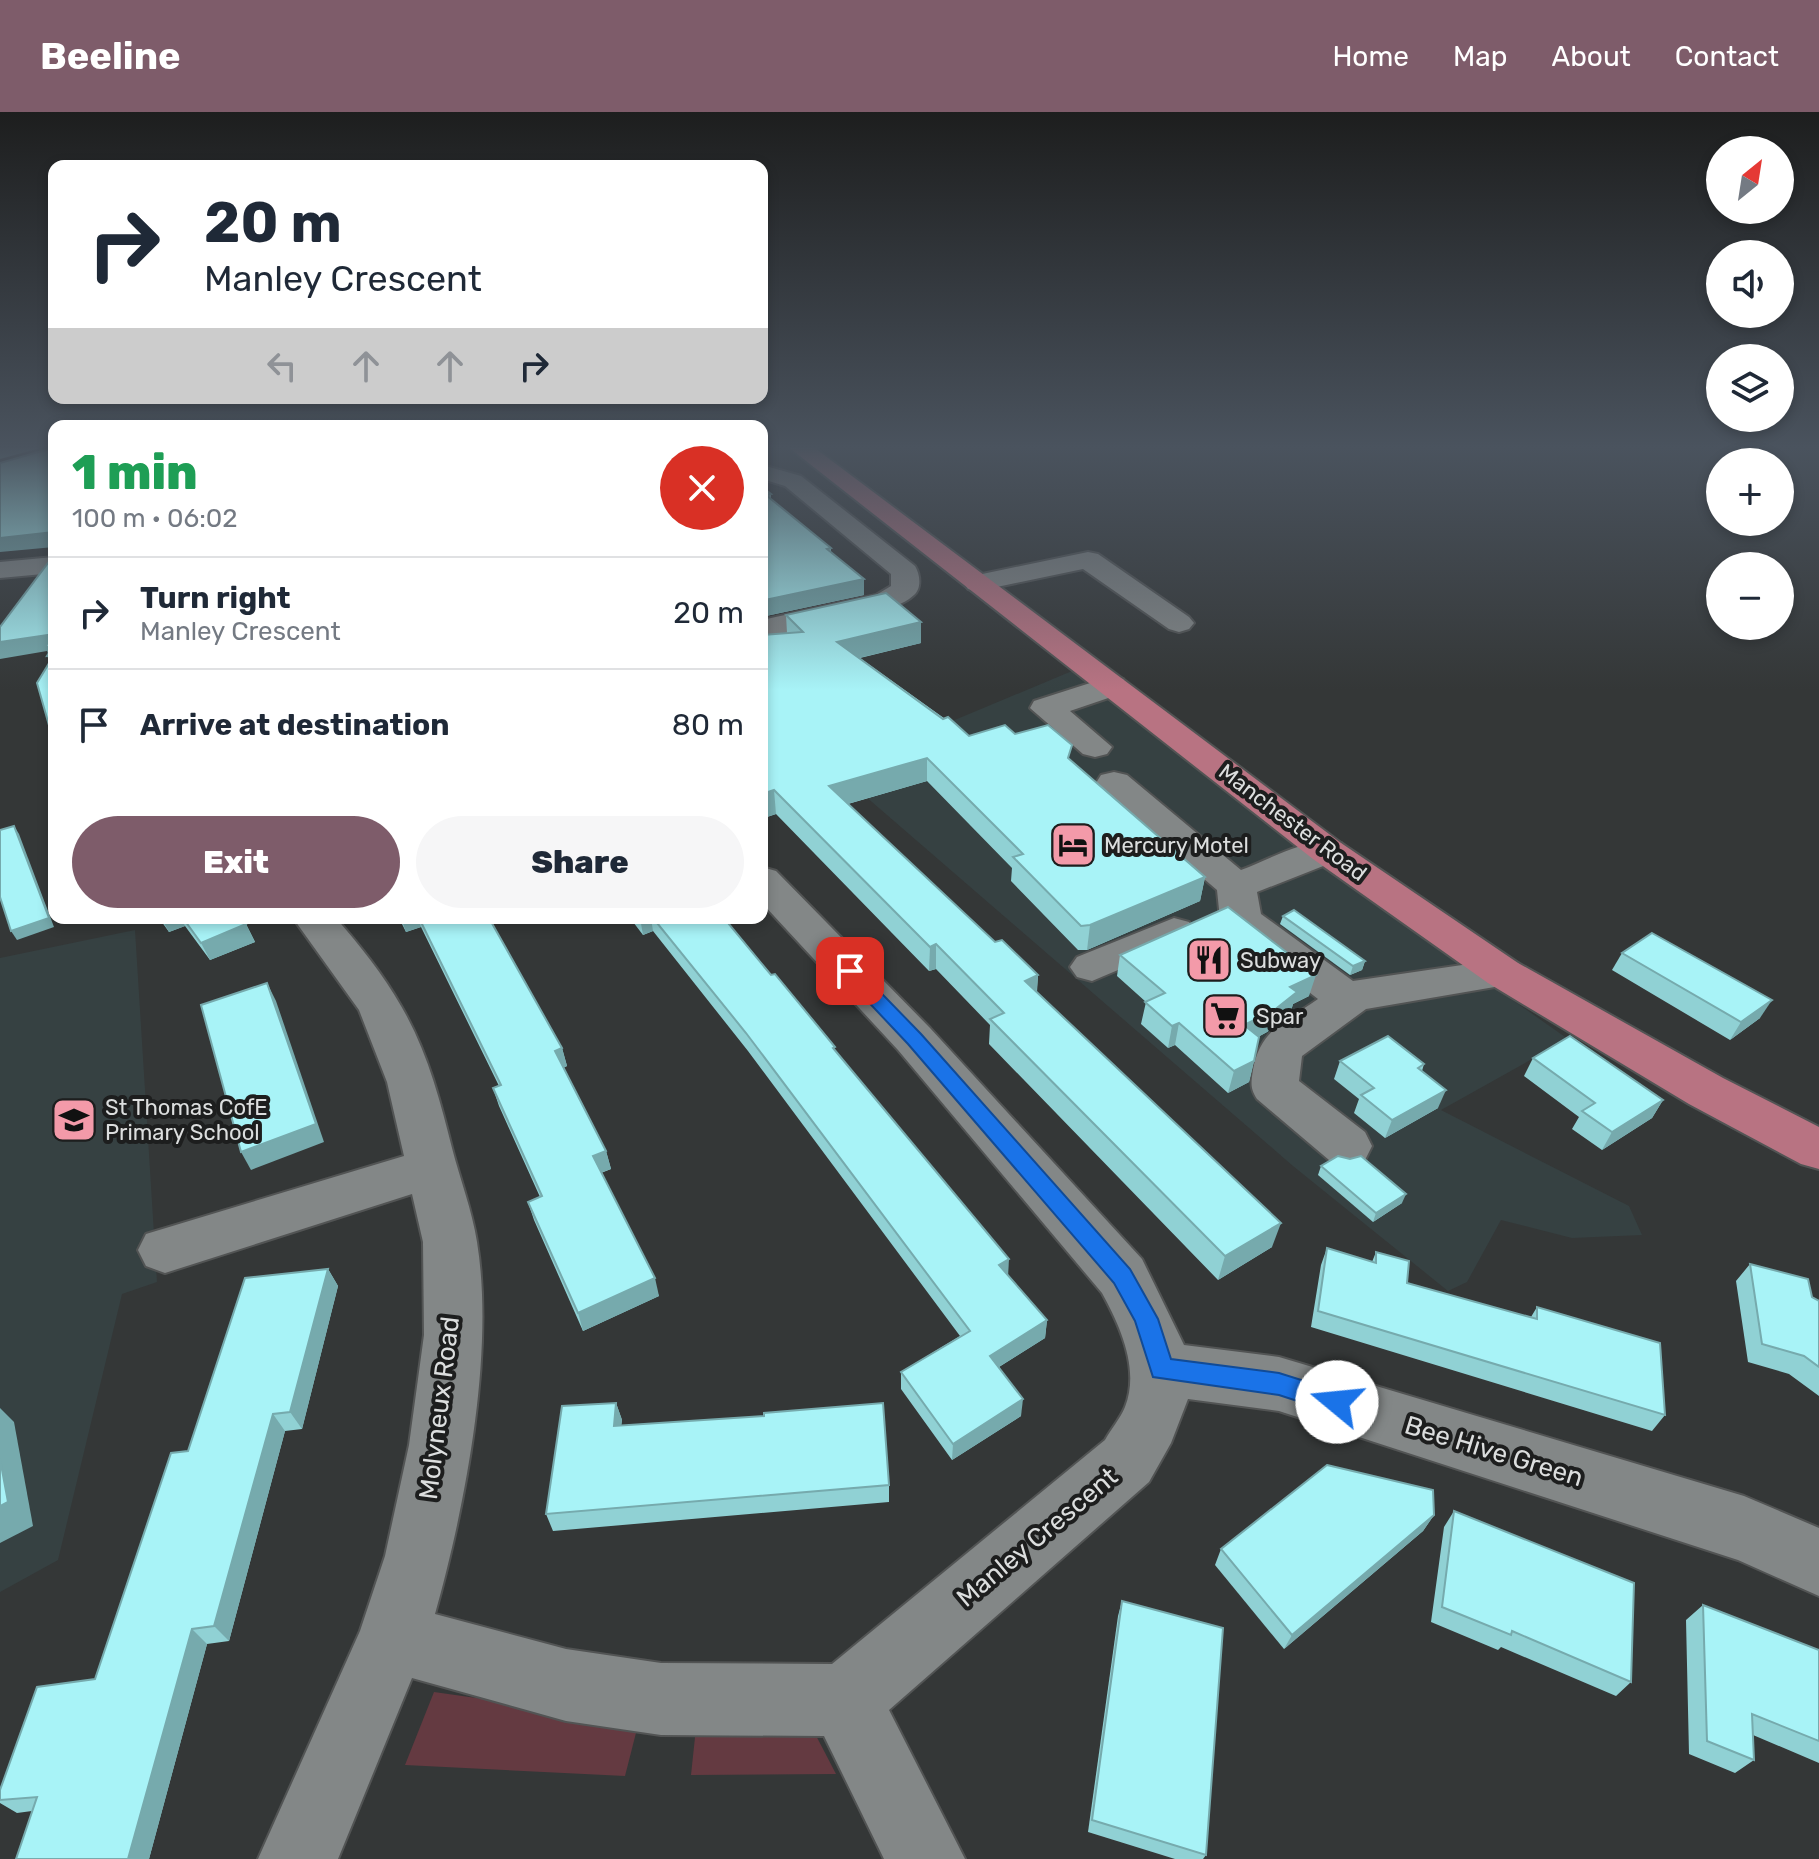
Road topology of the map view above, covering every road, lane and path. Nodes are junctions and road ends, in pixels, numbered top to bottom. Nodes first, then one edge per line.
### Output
1 (835, 528) edge
2 (905, 528) edge
3 (48, 565) edge
4 (12, 568) edge
5 (978, 583) junction
6 (0, 595) edge
7 (1179, 623) dead end
8 (768, 625) edge
9 (1112, 686) junction
10 (1095, 747) dead end
11 (1114, 783) dead end
12 (1327, 851) junction
13 (768, 885) edge
14 (1238, 895) junction
15 (319, 924) edge
16 (1092, 967) dead end
17 (1503, 973) junction
18 (1354, 996) junction
19 (1347, 1146) dead end
20 (1819, 1150) edge
21 (433, 1167) junction
22 (165, 1250) dead end
23 (1162, 1369) junction
24 (1819, 1562) edge
25 (393, 1638) junction
26 (845, 1700) junction
27 (298, 1859) edge
28 (925, 1859) edge

1 - 8 street
2 - 5 main road, Manchester Road
3 - 4 street
4 - 6 street
5 - 7 street
5 - 9 main road, Manchester Road
9 - 10 street
9 - 12 main road, Manchester Road
11 - 14 street
12 - 14 street
12 - 17 main road, Manchester Road
13 - 23 street, Manley Crescent
14 - 16 street
14 - 18 street
15 - 21 street, Molyneux Road
17 - 18 street
17 - 20 main road, Manchester Road
18 - 19 street
21 - 22 street
21 - 25 street, Molyneux Road
23 - 24 street, Bee Hive Green
23 - 26 street, Manley Crescent
25 - 26 street
25 - 27 street, Molyneux Road
26 - 28 street

